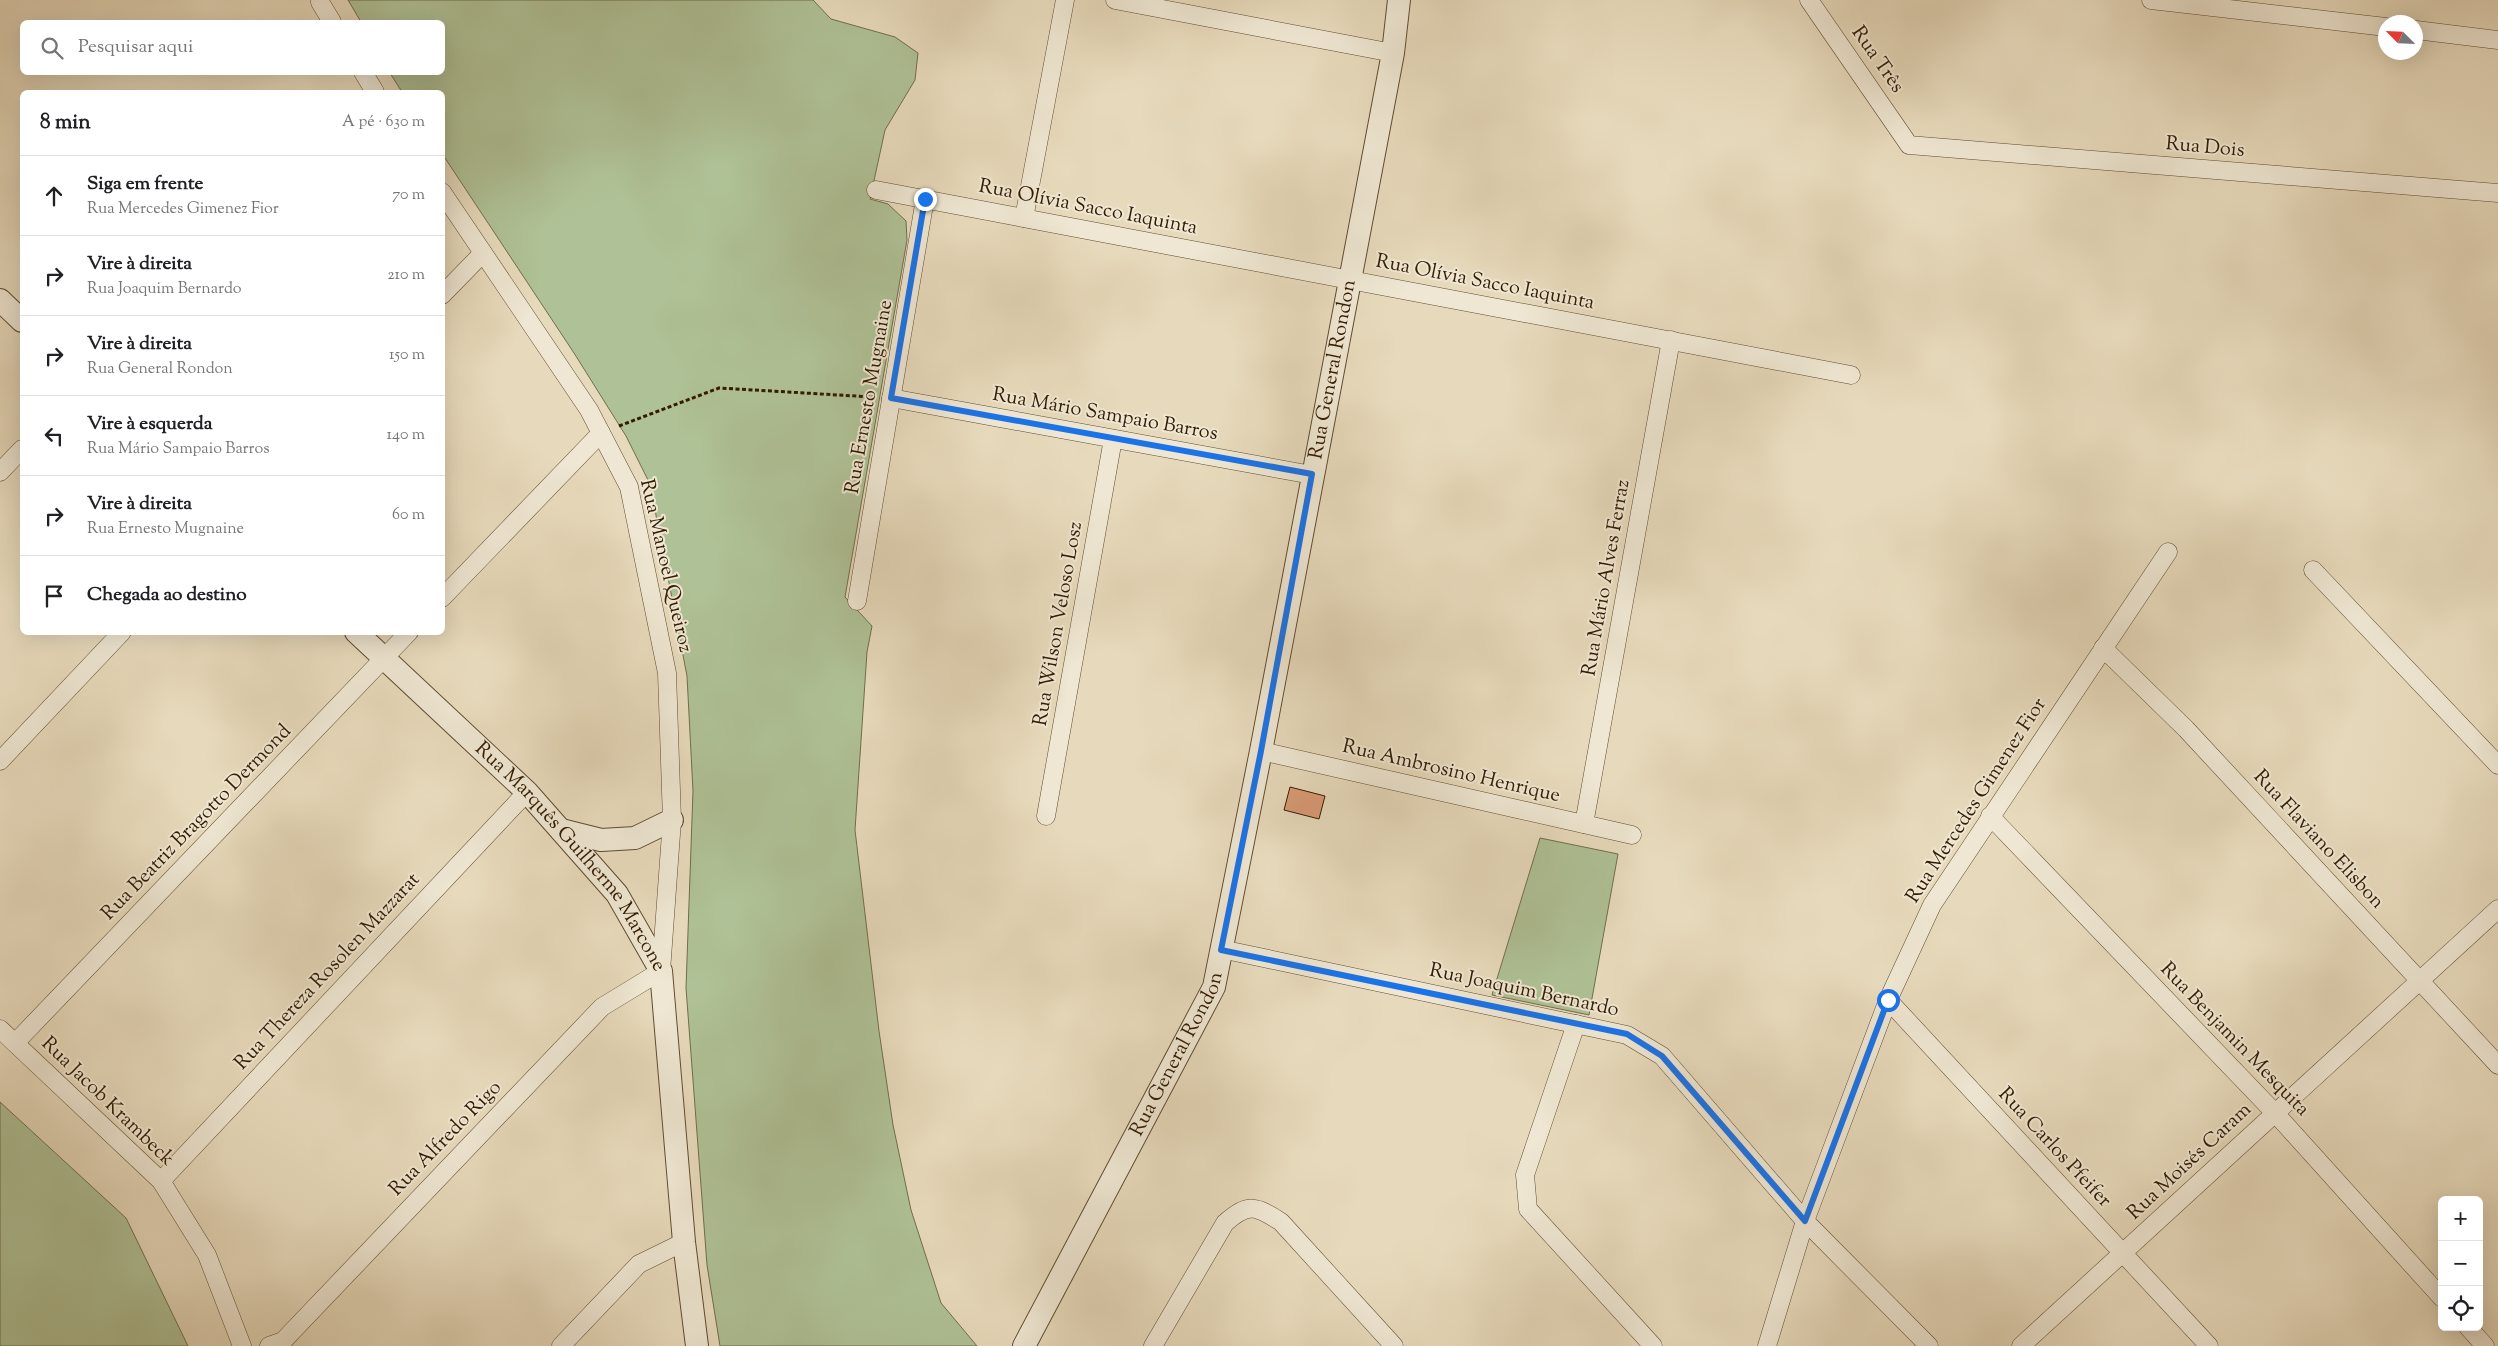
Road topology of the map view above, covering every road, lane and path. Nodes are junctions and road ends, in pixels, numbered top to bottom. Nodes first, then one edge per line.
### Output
1 (1065, 0) edge
2 (1115, 0) edge
3 (1399, 0) edge
4 (1809, 0) edge
5 (2151, 0) edge
6 (320, 2) dead end
7 (331, 20) edge
8 (2378, 26) edge
9 (2423, 31) edge
10 (2498, 40) edge
11 (1393, 53) junction
12 (1910, 145) joint
13 (876, 190) dead end
14 (2498, 193) edge
15 (445, 196) edge
16 (925, 199) junction
17 (1024, 218) junction
18 (483, 253) junction
19 (1349, 279) junction
20 (445, 292) edge
21 (0, 300) edge
22 (20, 319) edge
23 (1672, 340) junction
24 (1851, 374) dead end
25 (891, 398) junction
26 (601, 433) junction
27 (1113, 439) junction
28 (20, 451) edge
29 (0, 472) edge
30 (1312, 474) junction
31 (2168, 552) dead end
32 (2313, 570) dead end
33 (445, 595) edge
34 (857, 602) dead end
35 (119, 635) edge
36 (359, 635) edge
37 (406, 635) edge
38 (2103, 648) junction
39 (384, 659) junction
40 (1261, 751) junction
41 (0, 760) edge
42 (2498, 765) edge
43 (527, 792) junction
44 (1046, 816) dead end
45 (1990, 816) junction
46 (672, 820) junction
47 (1584, 824) junction
48 (560, 830) junction
49 (1632, 835) dead end
50 (2498, 909) edge
51 (1221, 950) junction
52 (661, 971) junction
53 (2419, 981) junction
54 (1888, 1000) junction
55 (1576, 1024) junction
56 (0, 1029) edge
57 (15, 1043) junction
58 (2498, 1065) edge
59 (2275, 1113) junction
60 (161, 1181) junction
61 (1805, 1221) junction
62 (684, 1242) junction
63 (2123, 1253) junction
64 (2438, 1294) edge
65 (2472, 1331) edge
66 (242, 1346) edge
67 (269, 1346) edge
68 (561, 1346) edge
69 (697, 1346) edge
70 (1024, 1346) edge
71 (1153, 1346) edge
72 (1394, 1346) edge
73 (1653, 1346) edge
74 (1766, 1346) edge
75 (1929, 1346) edge
76 (2022, 1346) edge
77 (2209, 1346) edge
78 (2486, 1346) edge

1 - 17 street
2 - 11 street
3 - 11 street, Rua General Rondon
4 - 12 street, Rua Três
5 - 8 street
6 - 7 street
9 - 10 street
11 - 19 street, Rua General Rondon
12 - 14 street, Rua Dois
13 - 16 street, Rua Olívia Sacco Iaquinta
15 - 18 street, Rua Manoel Queiroz
16 - 17 street, Rua Olívia Sacco Iaquinta
16 - 25 street, Rua Ernesto Mugnaine
17 - 19 street, Rua Olívia Sacco Iaquinta
18 - 20 street
18 - 26 street, Rua Manoel Queiroz
19 - 23 street, Rua Olívia Sacco Iaquinta
19 - 30 street, Rua General Rondon
21 - 22 street
23 - 24 street, Rua Olívia Sacco Iaquinta
23 - 47 street, Rua Mário Alves Ferraz
25 - 26 path
25 - 27 street, Rua Mário Sampaio Barros
25 - 34 street, Rua Ernesto Mugnaine
26 - 33 street
26 - 46 street, Rua Manoel Queiroz
27 - 30 street, Rua Mário Sampaio Barros
27 - 44 street, Rua Wilson Veloso Losz
28 - 29 street
30 - 40 street, Rua General Rondon
31 - 38 street, Rua Mercedes Gimenez Fior
32 - 42 street
35 - 41 street
36 - 39 street, Rua Marquês Guilherme Marcone
37 - 39 street, Rua Beatriz Bragotto Dermond
38 - 45 street, Rua Mercedes Gimenez Fior
38 - 53 street, Rua Flaviano Elisbon
39 - 43 street, Rua Marquês Guilherme Marcone
39 - 57 street, Rua Beatriz Bragotto Dermond
40 - 47 street, Rua Ambrosino Henrique
40 - 51 street, Rua General Rondon
43 - 48 street, Rua Marquês Guilherme Marcone
43 - 60 street, Rua Thereza Rosolen Mazzarat
45 - 54 street, Rua Mercedes Gimenez Fior
45 - 59 street, Rua Benjamin Mesquita
46 - 48 street
46 - 52 street, Rua Manoel Queiroz
47 - 49 street, Rua Ambrosino Henrique
48 - 52 street, Rua Marquês Guilherme Marcone
50 - 53 street, Rua Moisés Caram
51 - 55 street, Rua Joaquim Bernardo
51 - 70 street, Rua General Rondon
52 - 62 street, Rua Marquês Guilherme Marcone
52 - 67 street, Rua Alfredo Rigo
53 - 58 street, Rua Flaviano Elisbon
53 - 59 street, Rua Moisés Caram
54 - 61 street, Rua Mercedes Gimenez Fior
54 - 63 street, Rua Carlos Pfeifer
55 - 61 street, Rua Joaquim Bernardo
55 - 73 street
56 - 57 street, Rua Jacob Krambeck
57 - 60 street, Rua Jacob Krambeck
59 - 63 street, Rua Moisés Caram
59 - 64 street, Rua Benjamin Mesquita
60 - 66 street, Rua Jacob Krambeck
61 - 74 street, Rua Mercedes Gimenez Fior
61 - 75 street, Rua Joaquim Bernardo
62 - 68 street
62 - 69 street, Rua Marquês Guilherme Marcone
63 - 76 street, Rua Moisés Caram
63 - 77 street, Rua Carlos Pfeifer
65 - 78 street
71 - 72 street

